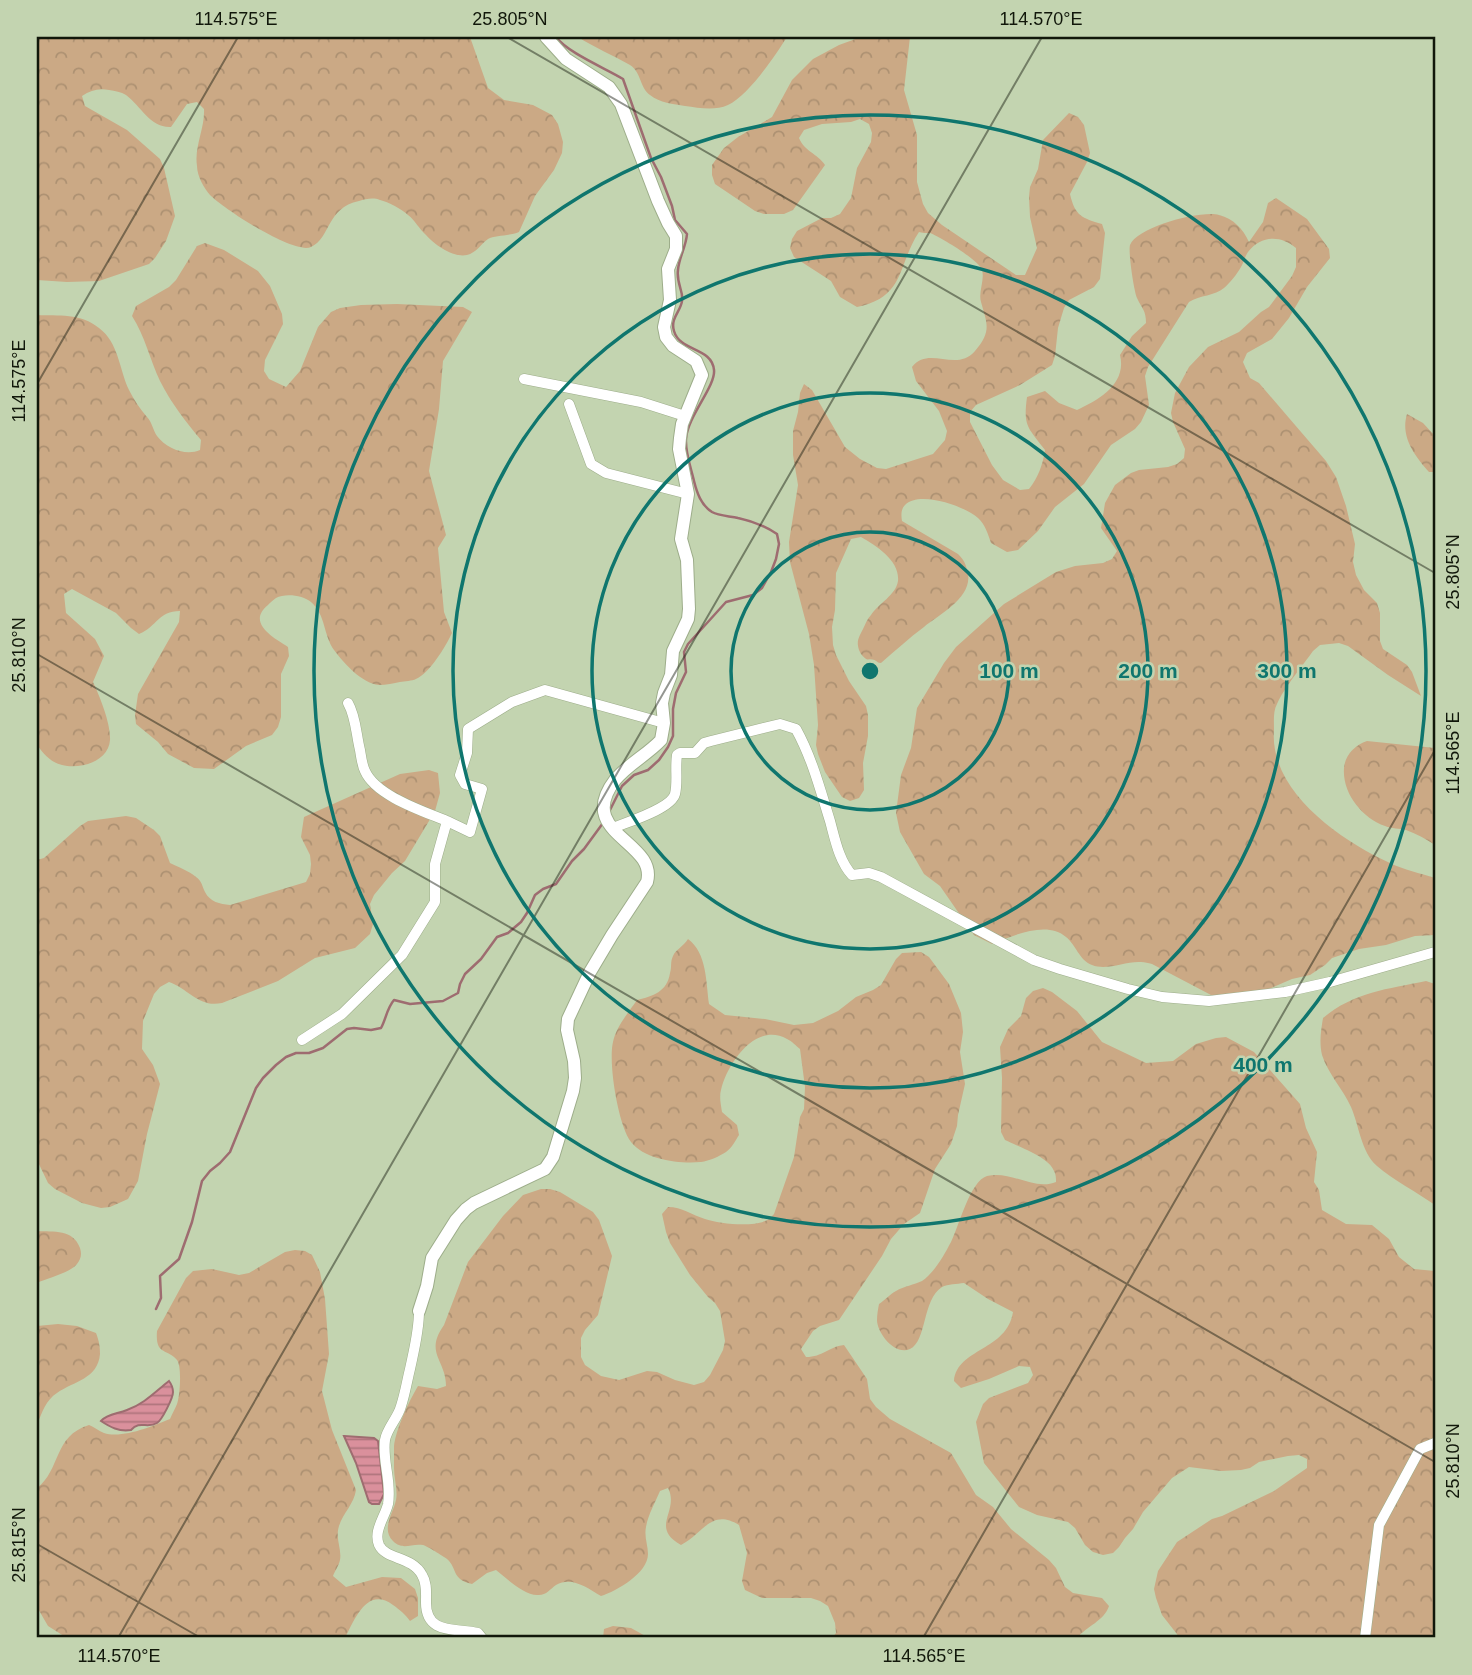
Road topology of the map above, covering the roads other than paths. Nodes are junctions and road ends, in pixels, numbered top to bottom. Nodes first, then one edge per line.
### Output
1 (546, 37) edge
2 (524, 379) dead end
3 (569, 404) dead end
4 (685, 416) junction
5 (688, 494) junction
6 (348, 703) dead end
7 (664, 723) junction
8 (447, 821) junction
9 (611, 826) junction
10 (1435, 952) edge
11 (302, 1040) dead end
12 (419, 1311) joint
13 (1435, 1443) edge
14 (482, 1638) edge
15 (1365, 1638) edge

1 - 4 street
2 - 4 street
3 - 5 street
4 - 5 street
5 - 7 street
6 - 8 street
7 - 8 street
7 - 9 street
8 - 11 street
9 - 10 street
9 - 12 street
12 - 14 street
13 - 15 street

